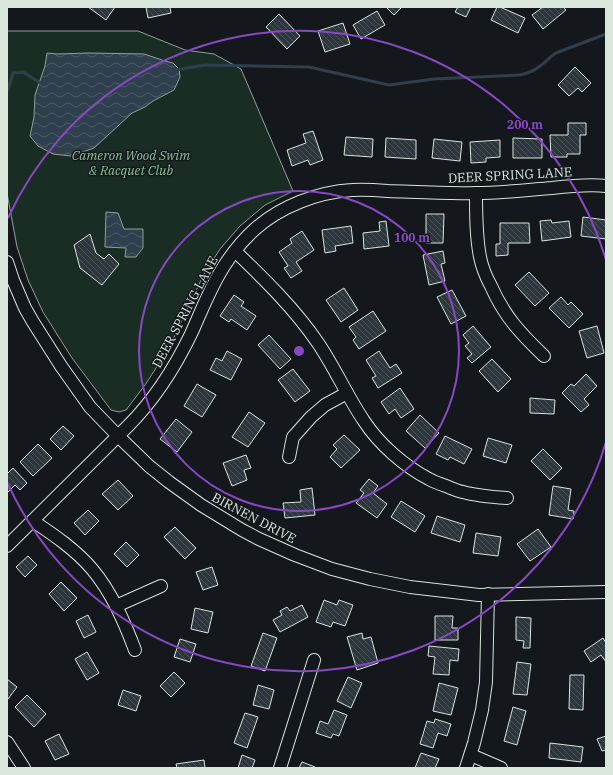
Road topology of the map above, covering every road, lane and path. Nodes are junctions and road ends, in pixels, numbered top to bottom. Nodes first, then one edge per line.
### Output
1 (606, 186) edge
2 (476, 193) junction
3 (234, 252) junction
4 (7, 262) edge
5 (544, 356) dead end
6 (347, 393) junction
7 (118, 436) junction
8 (289, 456) dead end
9 (508, 498) dead end
10 (33, 521) junction
11 (7, 546) edge
12 (161, 586) dead end
13 (606, 592) edge
14 (488, 594) junction
15 (116, 606) junction
16 (135, 650) dead end
17 (314, 660) dead end
18 (7, 742) edge
19 (471, 755) junction
20 (24, 768) edge
21 (280, 768) edge
22 (466, 768) edge
23 (501, 768) edge

1 - 2 street, DEER SPRING LANE
2 - 3 street, DEER SPRING LANE
2 - 5 street
3 - 6 street
3 - 7 street, DEER SPRING LANE
4 - 7 street, BIRNEN DRIVE
6 - 8 street
6 - 9 street
7 - 10 street, DEER SPRING LANE
7 - 14 street, BIRNEN DRIVE
10 - 11 street, DEER SPRING LANE
10 - 15 street
12 - 15 street
13 - 14 street, BIRNEN DRIVE
14 - 19 street
15 - 16 street
17 - 21 street
18 - 20 street
19 - 22 street
19 - 23 street

